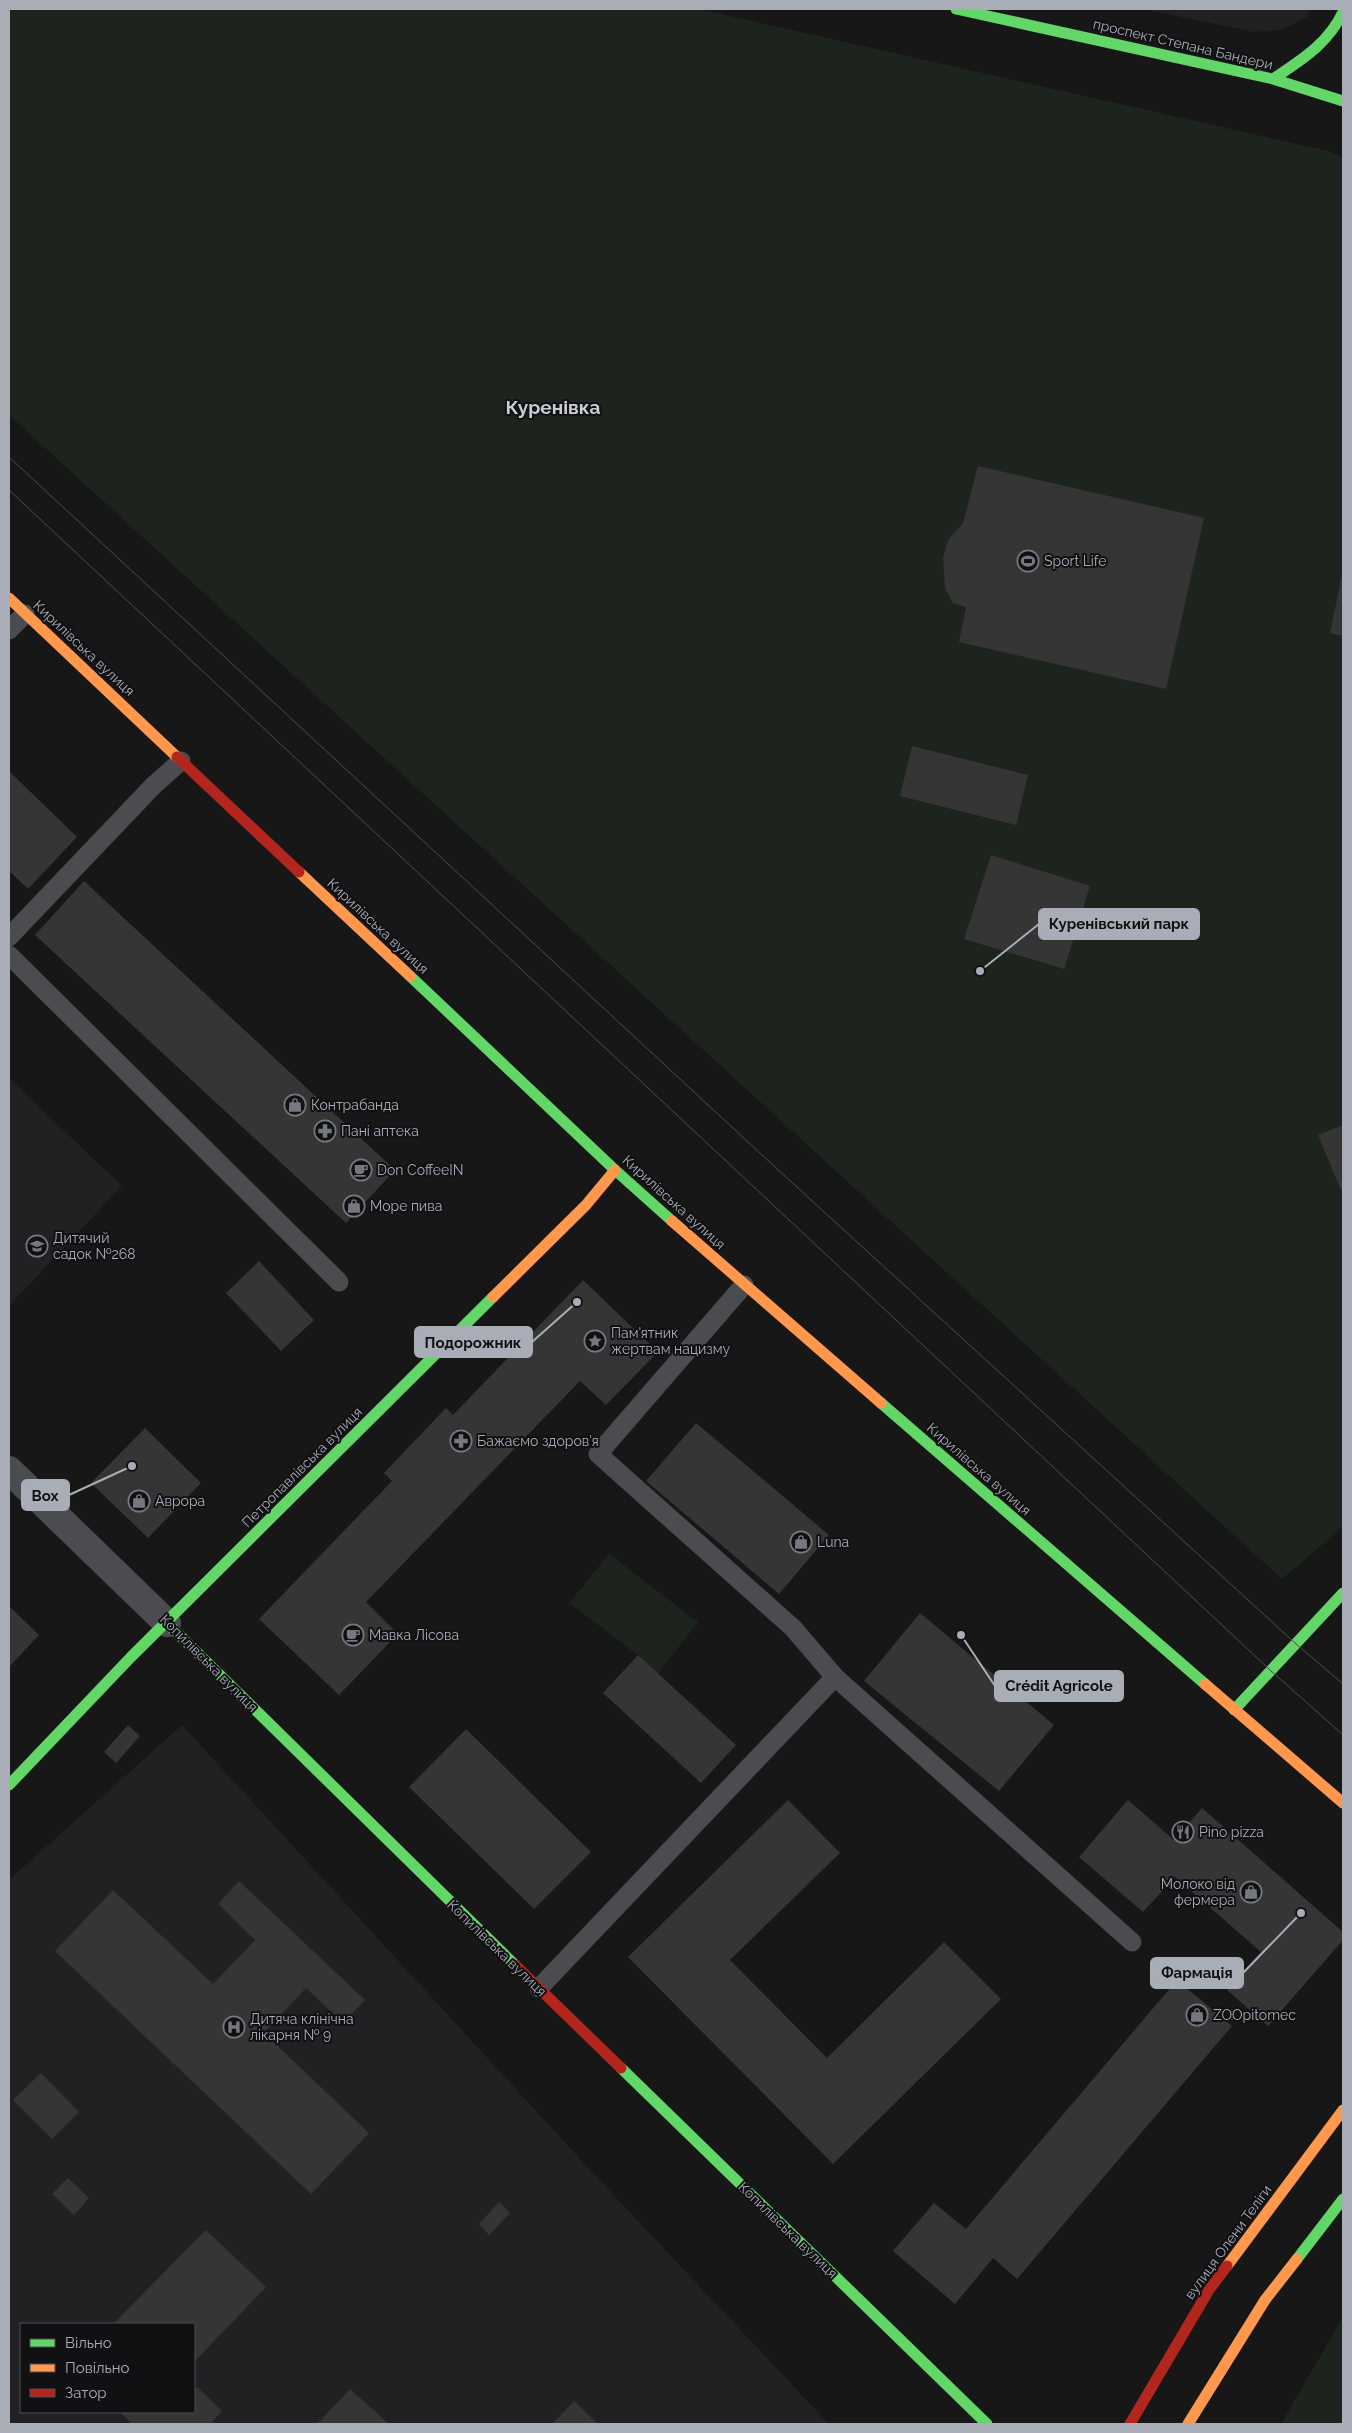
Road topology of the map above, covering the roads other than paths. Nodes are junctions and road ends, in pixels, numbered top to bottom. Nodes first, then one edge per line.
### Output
1 (956, 9) edge
2 (1343, 12) edge
3 (1273, 79) junction
4 (1343, 101) edge
5 (9, 598) edge
6 (26, 614) junction
7 (9, 630) edge
8 (181, 761) junction
9 (9, 937) edge
10 (9, 955) edge
11 (615, 1170) junction
12 (339, 1282) dead end
13 (744, 1285) junction
14 (12, 1479) edge
15 (1343, 1593) edge
16 (167, 1622) junction
17 (835, 1677) junction
18 (1234, 1710) junction
19 (9, 1785) edge
20 (1343, 1803) edge
21 (1132, 1942) dead end
22 (539, 1988) junction
23 (1343, 2110) edge
24 (1343, 2200) edge
25 (987, 2424) edge
26 (1130, 2424) edge
27 (1188, 2424) edge

1 - 3 main road, проспект Степана Бандери
2 - 3 main road
3 - 4 main road, проспект Степана Бандери
5 - 6 main road, Кирилівська вулиця
6 - 7 lane
6 - 8 main road, Кирилівська вулиця
8 - 9 lane
8 - 11 main road, Кирилівська вулиця
10 - 12 lane
11 - 13 main road, Кирилівська вулиця
11 - 16 main road, Петропавлівська вулиця
13 - 17 lane
13 - 18 main road, Кирилівська вулиця
14 - 16 street, Копилівська вулиця
15 - 18 main road
16 - 19 main road, Петропавлівська вулиця
16 - 22 main road, Копилівська вулиця
17 - 21 lane
17 - 22 lane
18 - 20 main road, Кирилівська вулиця
22 - 25 main road, Копилівська вулиця
23 - 26 main road, вулиця Олени Теліги
24 - 27 main road

